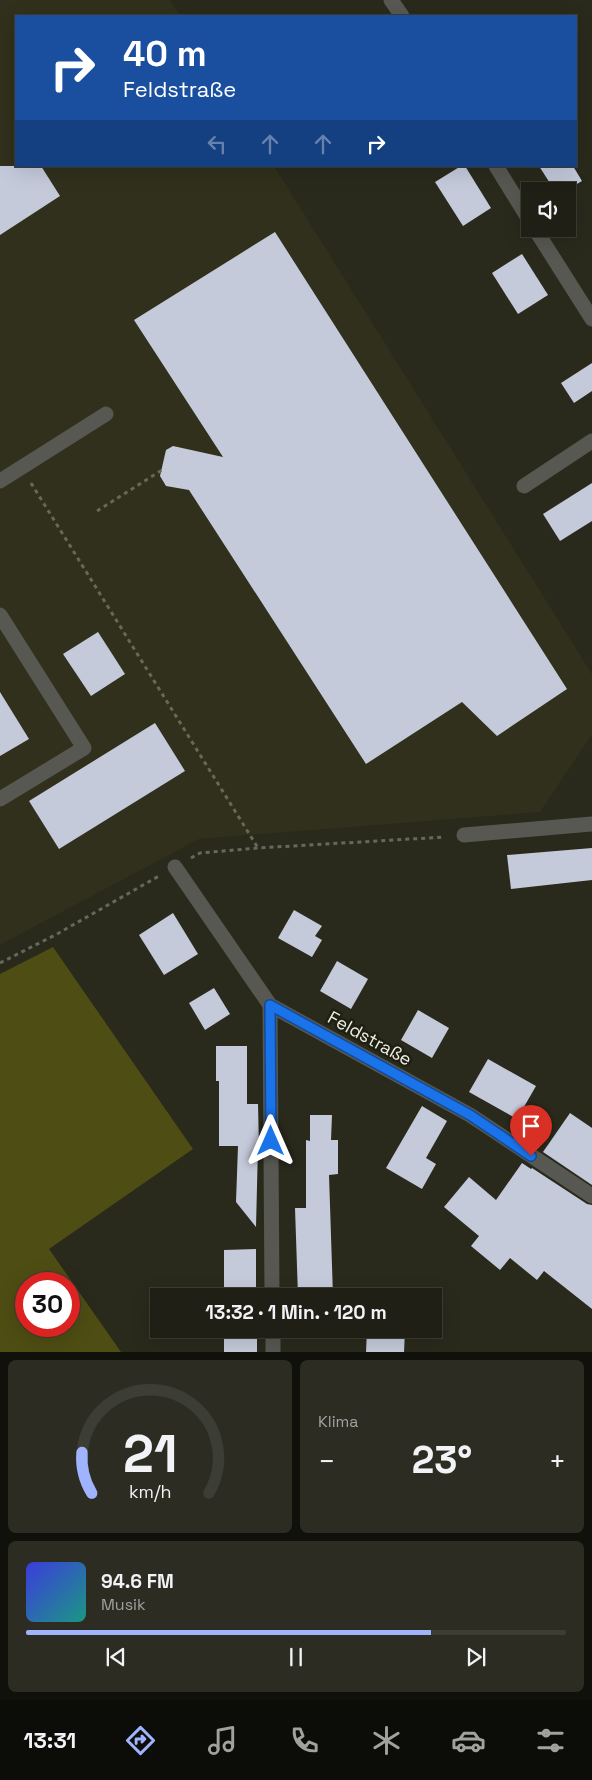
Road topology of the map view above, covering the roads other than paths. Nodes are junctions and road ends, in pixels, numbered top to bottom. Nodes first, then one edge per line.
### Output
1 (391, 0) edge
2 (401, 15) edge
3 (497, 167) edge
4 (521, 206) edge
5 (540, 237) edge
6 (592, 319) edge
7 (106, 414) dead end
8 (592, 441) edge
9 (0, 481) edge
10 (524, 486) dead end
11 (0, 615) edge
12 (0, 799) edge
13 (592, 824) edge
14 (464, 836) road end
15 (175, 867) road end
16 (270, 1005) junction
17 (592, 1196) edge
18 (272, 1288) edge
19 (273, 1338) edge
20 (273, 1352) edge

1 - 2 street
3 - 4 street
5 - 6 street
7 - 9 street
8 - 10 street
11 - 12 street
13 - 14 street
15 - 16 street, Feldstraße
16 - 17 street, Feldstraße
16 - 18 street
19 - 20 street

